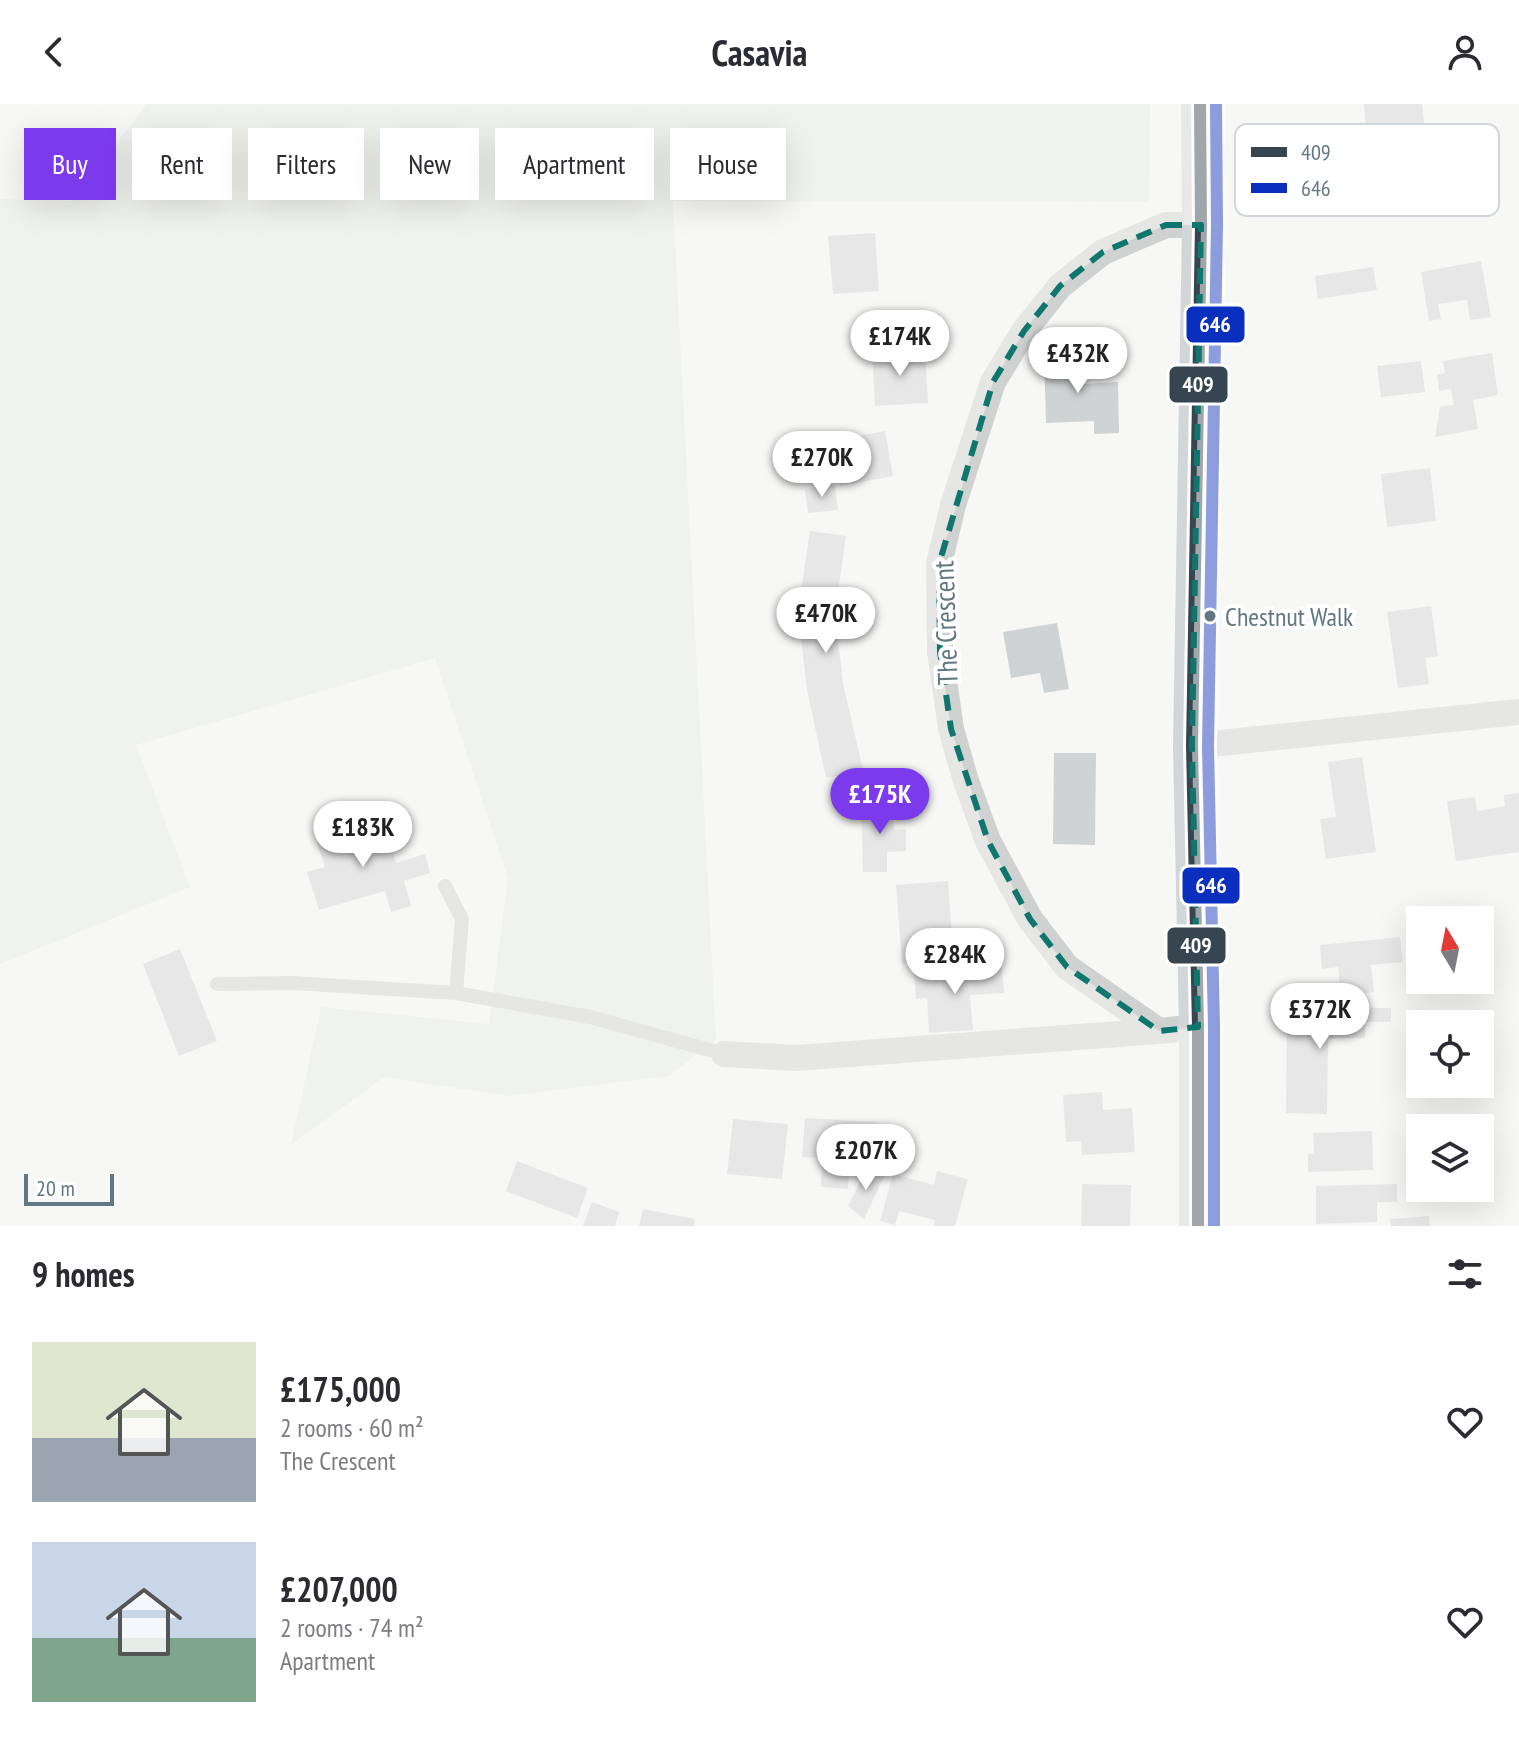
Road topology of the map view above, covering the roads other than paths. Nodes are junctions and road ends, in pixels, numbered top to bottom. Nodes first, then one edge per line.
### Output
1 (1200, 104) edge
2 (1201, 225) junction
3 (1519, 712) edge
4 (1192, 746) junction
5 (445, 886) dead end
6 (217, 984) dead end
7 (456, 993) junction
8 (1198, 1027) junction
9 (1159, 1031) junction
10 (724, 1054) joint
11 (1198, 1226) edge

1 - 2 street
2 - 4 street
2 - 9 street, The Crescent
3 - 4 street
4 - 8 street
5 - 7 lane
6 - 7 lane
7 - 10 lane
8 - 9 street
8 - 11 street
9 - 10 street

